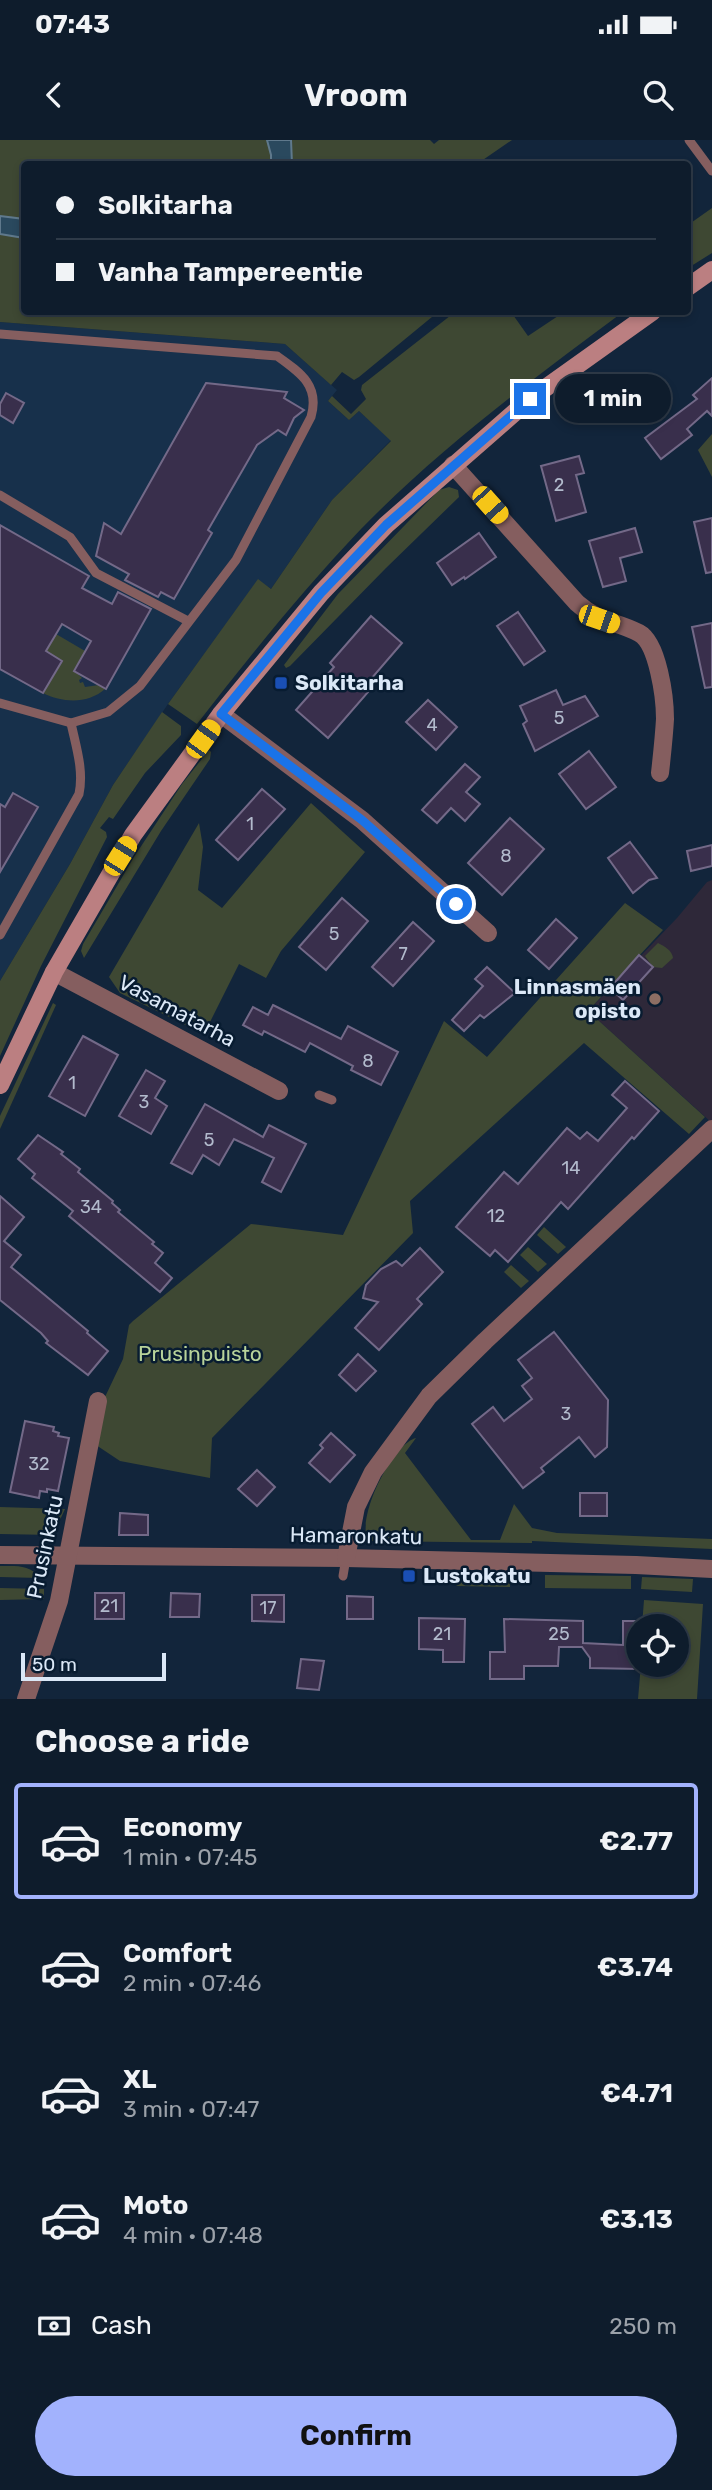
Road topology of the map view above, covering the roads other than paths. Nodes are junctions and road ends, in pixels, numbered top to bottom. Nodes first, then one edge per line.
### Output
1 (689, 140) edge
2 (712, 171) edge
3 (712, 270) edge
4 (691, 285) edge
5 (648, 315) edge
6 (0, 334) edge
7 (453, 465) junction
8 (0, 495) edge
9 (188, 621) junction
10 (0, 703) edge
11 (221, 714) junction
12 (71, 723) junction
13 (660, 773) dead end
14 (488, 933) dead end
15 (0, 935) edge
16 (54, 972) junction
17 (0, 1085) edge
18 (279, 1091) dead end
19 (319, 1095) dead end
20 (332, 1100) dead end
21 (712, 1129) edge
22 (98, 1401) dead end
23 (0, 1555) edge
24 (67, 1556) junction
25 (344, 1567) junction
26 (712, 1569) edge
27 (26, 1699) edge

1 - 2 lane
3 - 4 main road
5 - 7 main road
6 - 9 lane
7 - 11 main road
7 - 13 street
8 - 9 lane
9 - 12 lane
10 - 12 lane
11 - 14 street
11 - 16 main road
12 - 15 lane
16 - 17 main road
16 - 18 street, Vasamatarha
19 - 20 lane
21 - 25 street
22 - 24 street, Prusinkatu
23 - 24 street, Hamaronkatu
24 - 25 street, Hamaronkatu
24 - 27 street, Prusinkatu
25 - 26 street, Hamaronkatu

